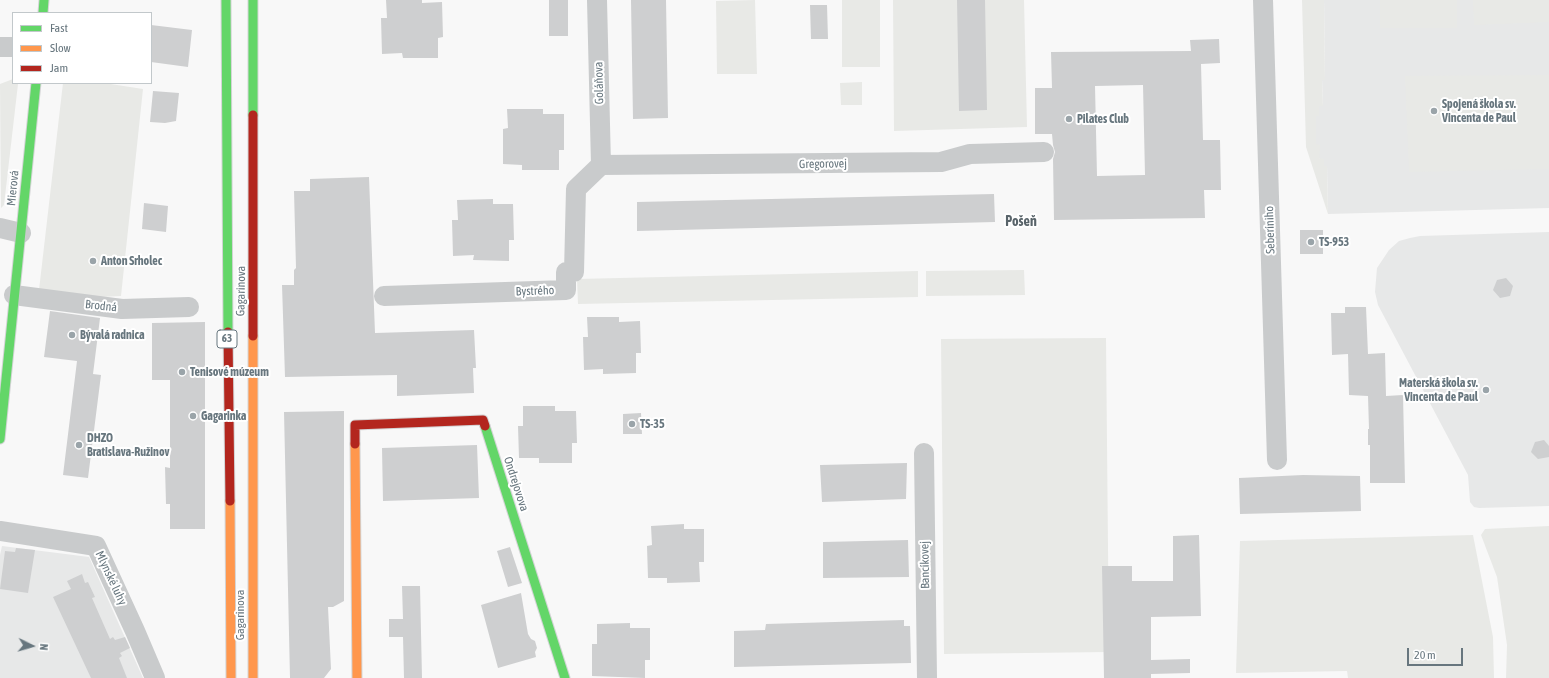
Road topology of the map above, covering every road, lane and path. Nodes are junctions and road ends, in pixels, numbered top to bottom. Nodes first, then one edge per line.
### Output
1 (44, 0) edge
2 (226, 0) edge
3 (253, 0) edge
4 (597, 0) edge
5 (1263, 0) edge
6 (43, 12) edge
7 (0, 47) edge
8 (12, 47) edge
9 (36, 84) edge
10 (1044, 152) dead end
11 (600, 165) junction
12 (0, 228) edge
13 (21, 233) junction
14 (14, 295) junction
15 (384, 296) dead end
16 (189, 307) dead end
17 (0, 439) edge
18 (924, 453) dead end
19 (1277, 460) dead end
20 (0, 531) edge
21 (155, 678) edge
22 (231, 678) edge
23 (253, 678) edge
24 (357, 678) edge
25 (565, 678) edge
26 (926, 678) edge

1 - 6 main road
2 - 22 main road, Gagarinova / 63
3 - 23 main road, Gagarinova / 63
4 - 11 street, Goláňova
5 - 19 street, Seberíniho
7 - 8 street
9 - 13 main road, Mierová
10 - 11 street, Gregorovej
11 - 15 street, Bystrého
12 - 13 street
13 - 14 main road, Mierová
14 - 16 street, Brodná
14 - 17 main road, Mierová
18 - 26 street, Bancíkovej
20 - 21 street, Mlynské luhy
24 - 25 main road, Ondrejovova

